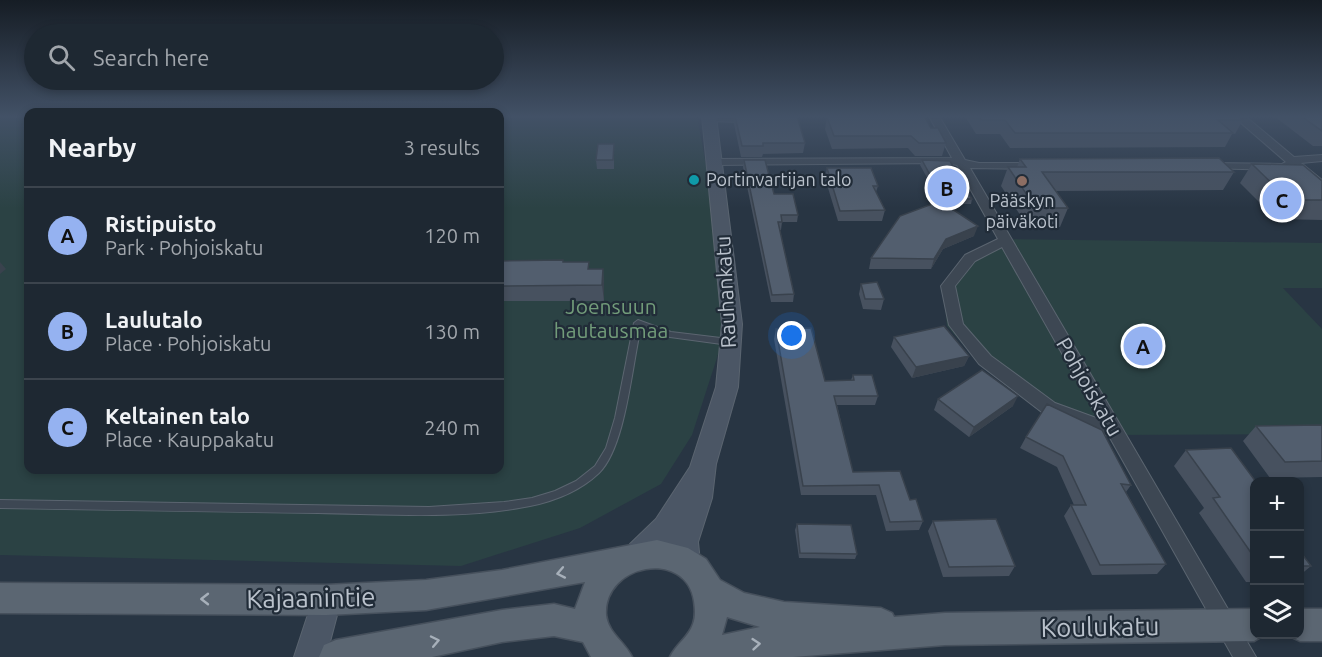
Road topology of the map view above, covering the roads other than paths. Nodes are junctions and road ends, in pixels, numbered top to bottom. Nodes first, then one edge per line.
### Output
1 (714, 147) edge
2 (951, 147) edge
3 (1275, 147) edge
4 (1322, 158) edge
5 (716, 162) junction
6 (1293, 162) junction
7 (960, 163) junction
8 (1049, 166) edge
9 (1190, 166) edge
10 (1322, 186) edge
11 (1004, 241) junction
12 (731, 343) junction
13 (1116, 432) junction
14 (703, 464) junction
15 (0, 504) edge
16 (629, 557) junction
17 (686, 562) junction
18 (710, 591) junction
19 (0, 598) edge
20 (326, 600) junction
21 (1241, 625) edge
22 (1304, 625) edge
23 (1322, 625) edge
24 (593, 628) junction
25 (945, 628) junction
26 (310, 657) edge
27 (336, 657) edge
28 (615, 657) edge
29 (687, 657) edge
30 (699, 657) edge
31 (1245, 657) edge

1 - 5 street, Rauhankatu
2 - 7 street, Pohjoiskatu
3 - 6 street
4 - 6 street
5 - 7 street
5 - 12 street, Rauhankatu
6 - 9 street
6 - 10 street
7 - 8 street
7 - 11 street, Pohjoiskatu
11 - 13 street, Pohjoiskatu
11 - 13 street
12 - 14 street, Rauhankatu
12 - 15 lane
13 - 21 street, Pohjoiskatu
14 - 16 street, Rauhankatu
14 - 17 street, Rauhankatu
16 - 17 main road, Kajaanintie
16 -> 20 main road, Kajaanintie
16 - 24 main road
17 - 18 main road
18 - 25 main road, Koulukatu
18 - 29 main road
20 -> 19 main road, Kajaanintie
20 - 26 street
21 - 25 main road, Koulukatu
21 - 31 street, Pohjoiskatu
22 - 23 main road
27 -> 24 main road
24 - 28 main road
30 -> 25 main road, Koulukatu

